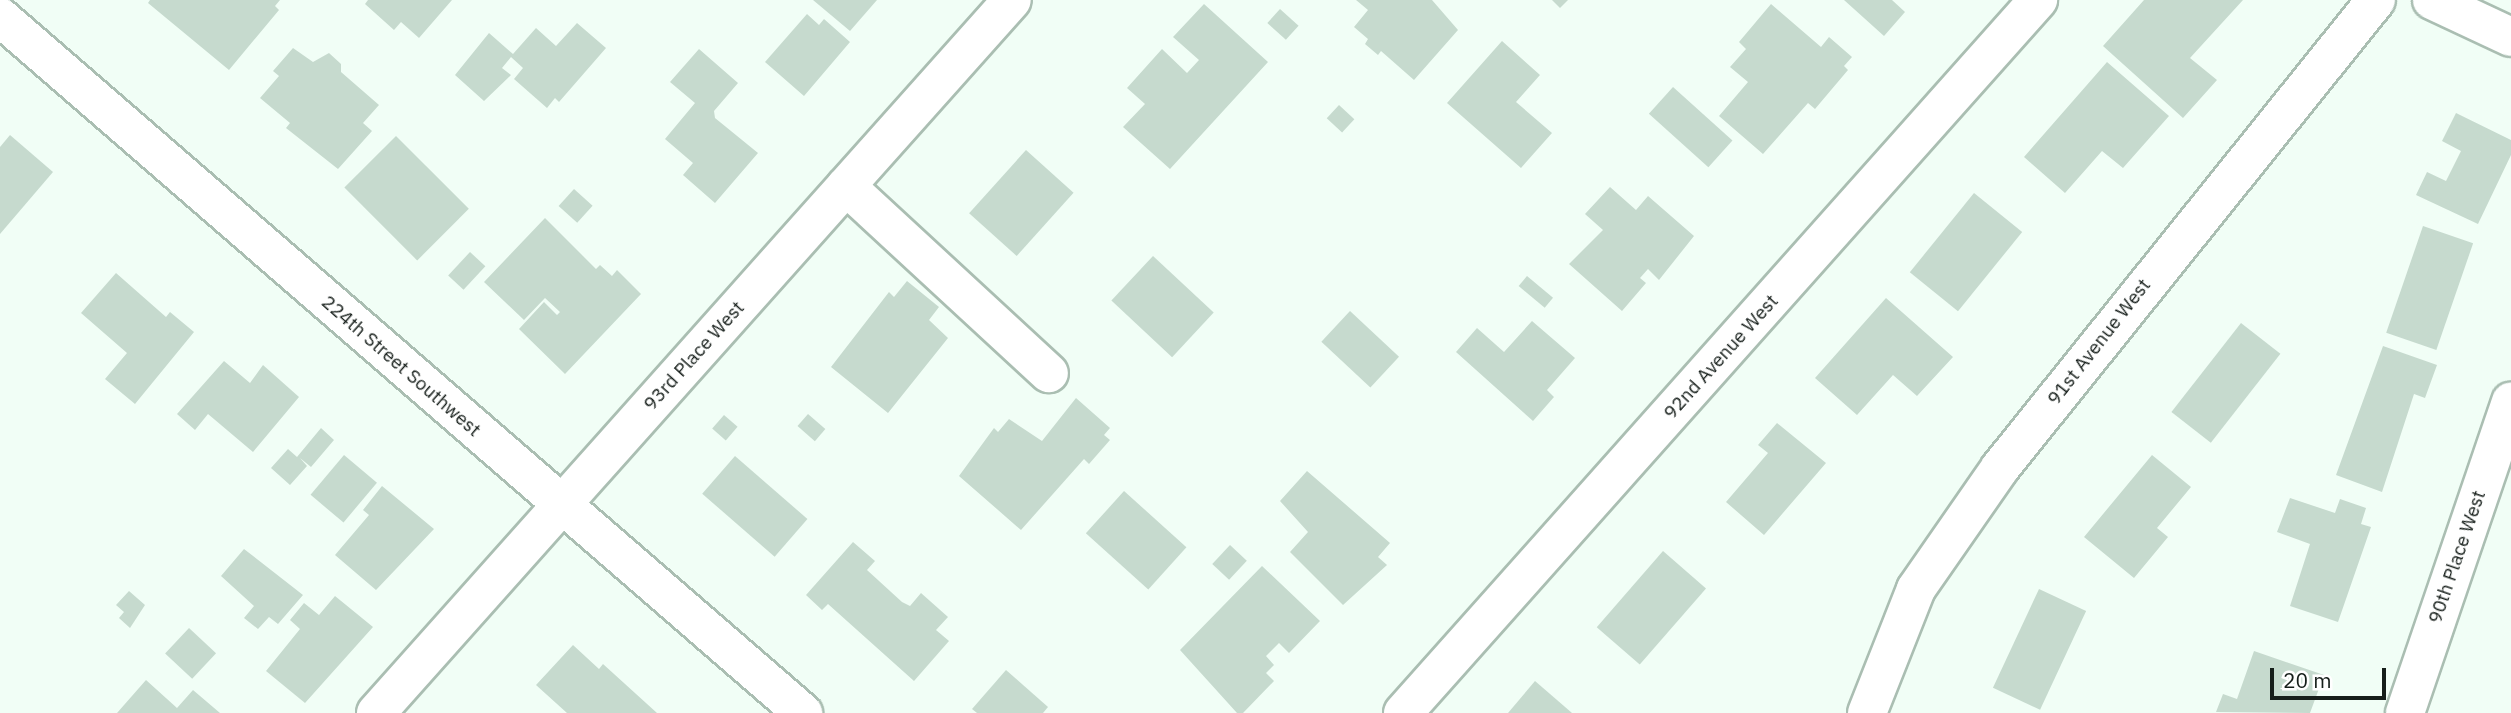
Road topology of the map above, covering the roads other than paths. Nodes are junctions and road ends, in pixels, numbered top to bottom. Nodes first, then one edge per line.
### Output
1 (1012, 0) edge
2 (2038, 0) edge
3 (2376, 0) edge
4 (2432, 0) edge
5 (0, 17) edge
6 (2511, 37) edge
7 (846, 186) junction
8 (1049, 373) dead end
9 (2511, 402) edge
10 (560, 505) junction
11 (376, 713) edge
12 (803, 713) edge
13 (1403, 713) edge
14 (1867, 713) edge
15 (2405, 713) edge

1 - 7 street, 93rd Place West
2 - 13 street, 92nd Avenue West
3 - 14 street, 91st Avenue West
4 - 6 street
5 - 10 street, 224th Street Southwest
7 - 8 street
7 - 10 street, 93rd Place West
9 - 15 street, 90th Place West
10 - 11 street, 93rd Place West
10 - 12 street, 224th Street Southwest

